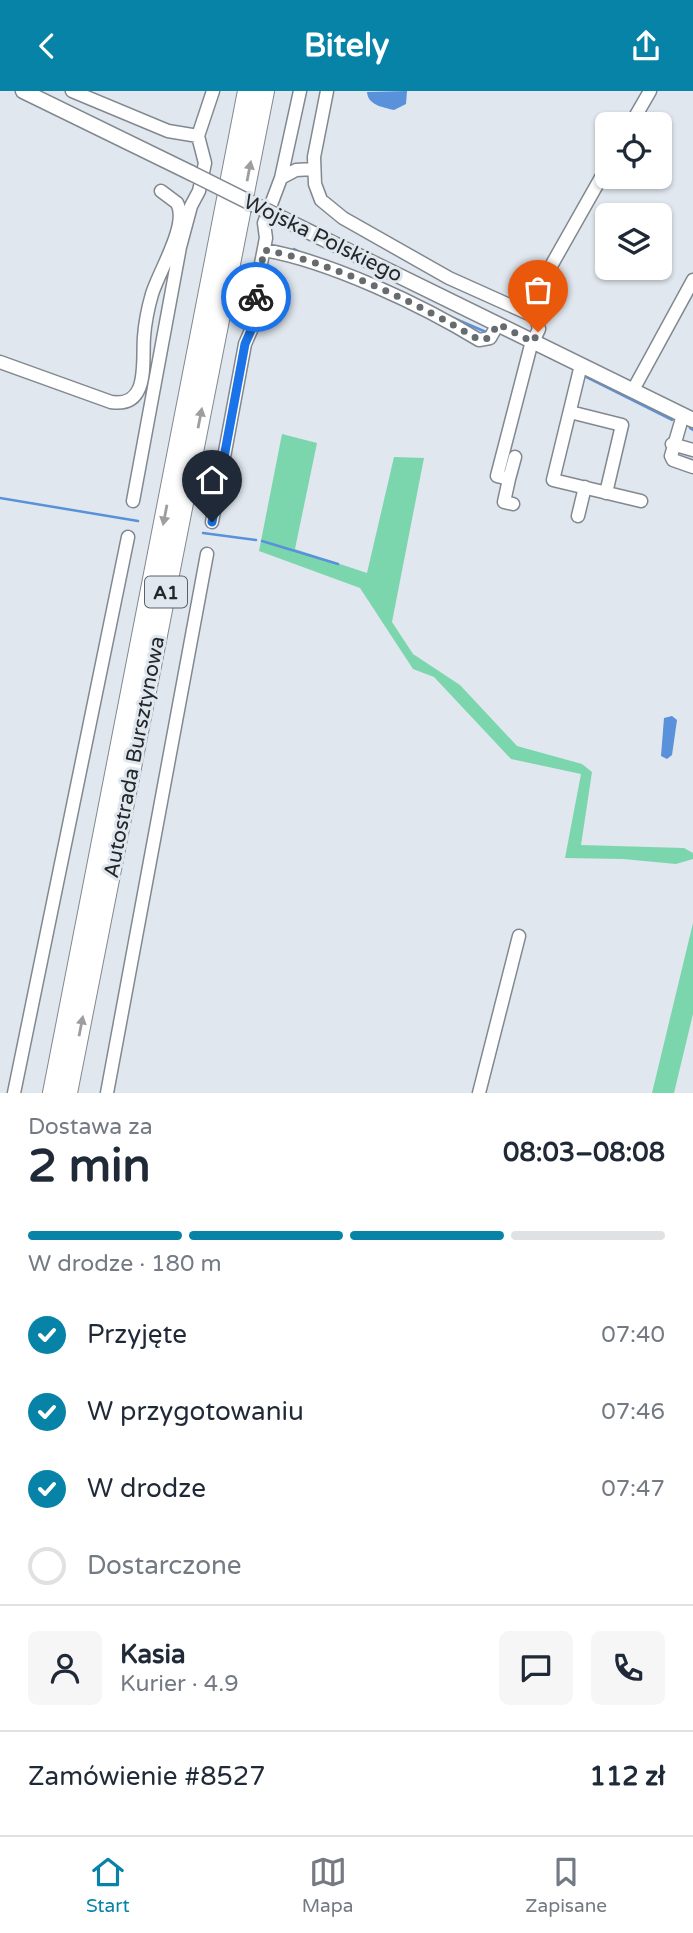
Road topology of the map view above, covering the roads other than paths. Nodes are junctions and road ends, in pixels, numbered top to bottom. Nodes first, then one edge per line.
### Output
1 (23, 91) edge
2 (72, 91) edge
3 (213, 91) edge
4 (247, 91) edge
5 (265, 91) edge
6 (300, 91) edge
7 (327, 91) edge
8 (650, 91) edge
9 (638, 112) edge
10 (198, 136) junction
11 (313, 169) junction
12 (281, 178) junction
13 (595, 188) edge
14 (160, 191) dead end
15 (264, 250) junction
16 (693, 280) edge
17 (525, 312) junction
18 (498, 324) junction
19 (533, 341) junction
20 (0, 362) edge
21 (581, 365) junction
22 (633, 390) junction
23 (134, 397) junction
24 (150, 409) junction
25 (570, 412) junction
26 (688, 417) edge
27 (672, 444) junction
28 (693, 450) edge
29 (514, 457) dead end
30 (693, 467) edge
31 (509, 479) junction
32 (585, 487) junction
33 (606, 493) junction
34 (133, 501) dead end
35 (641, 501) dead end
36 (513, 504) dead end
37 (578, 516) dead end
38 (212, 522) dead end
39 (128, 537) dead end
40 (207, 554) dead end
41 (519, 936) dead end
42 (14, 1093) edge
43 (52, 1093) edge
44 (68, 1093) edge
45 (107, 1093) edge
46 (478, 1093) edge

1 - 18 main road, Wojska Polskiego, bridge
2 - 10 street
3 - 10 street
4 -> 43 highway, Autostrada Bursztynowa / A1
44 -> 5 highway, Autostrada Bursztynowa / A1
6 - 12 street
7 - 11 street
8 - 9 street
10 - 24 street
11 - 12 street
11 - 17 street
12 - 15 street
13 - 17 street
14 - 23 street
15 - 18 street
15 - 38 street
16 - 22 street
17 - 19 street
18 - 19 main road, Wojska Polskiego
19 - 21 main road, Wojska Polskiego
19 - 31 street
20 - 23 street
21 - 22 main road, Wojska Polskiego
21 - 25 street
22 - 26 main road, Wojska Polskiego
23 - 24 street
24 - 34 street
25 - 32 street
25 - 33 street
26 - 27 street
27 - 28 street
27 - 30 street
29 - 31 street
31 - 36 street
32 - 33 street
32 - 37 street
33 - 35 street
39 - 42 street
40 - 45 street
41 - 46 street

